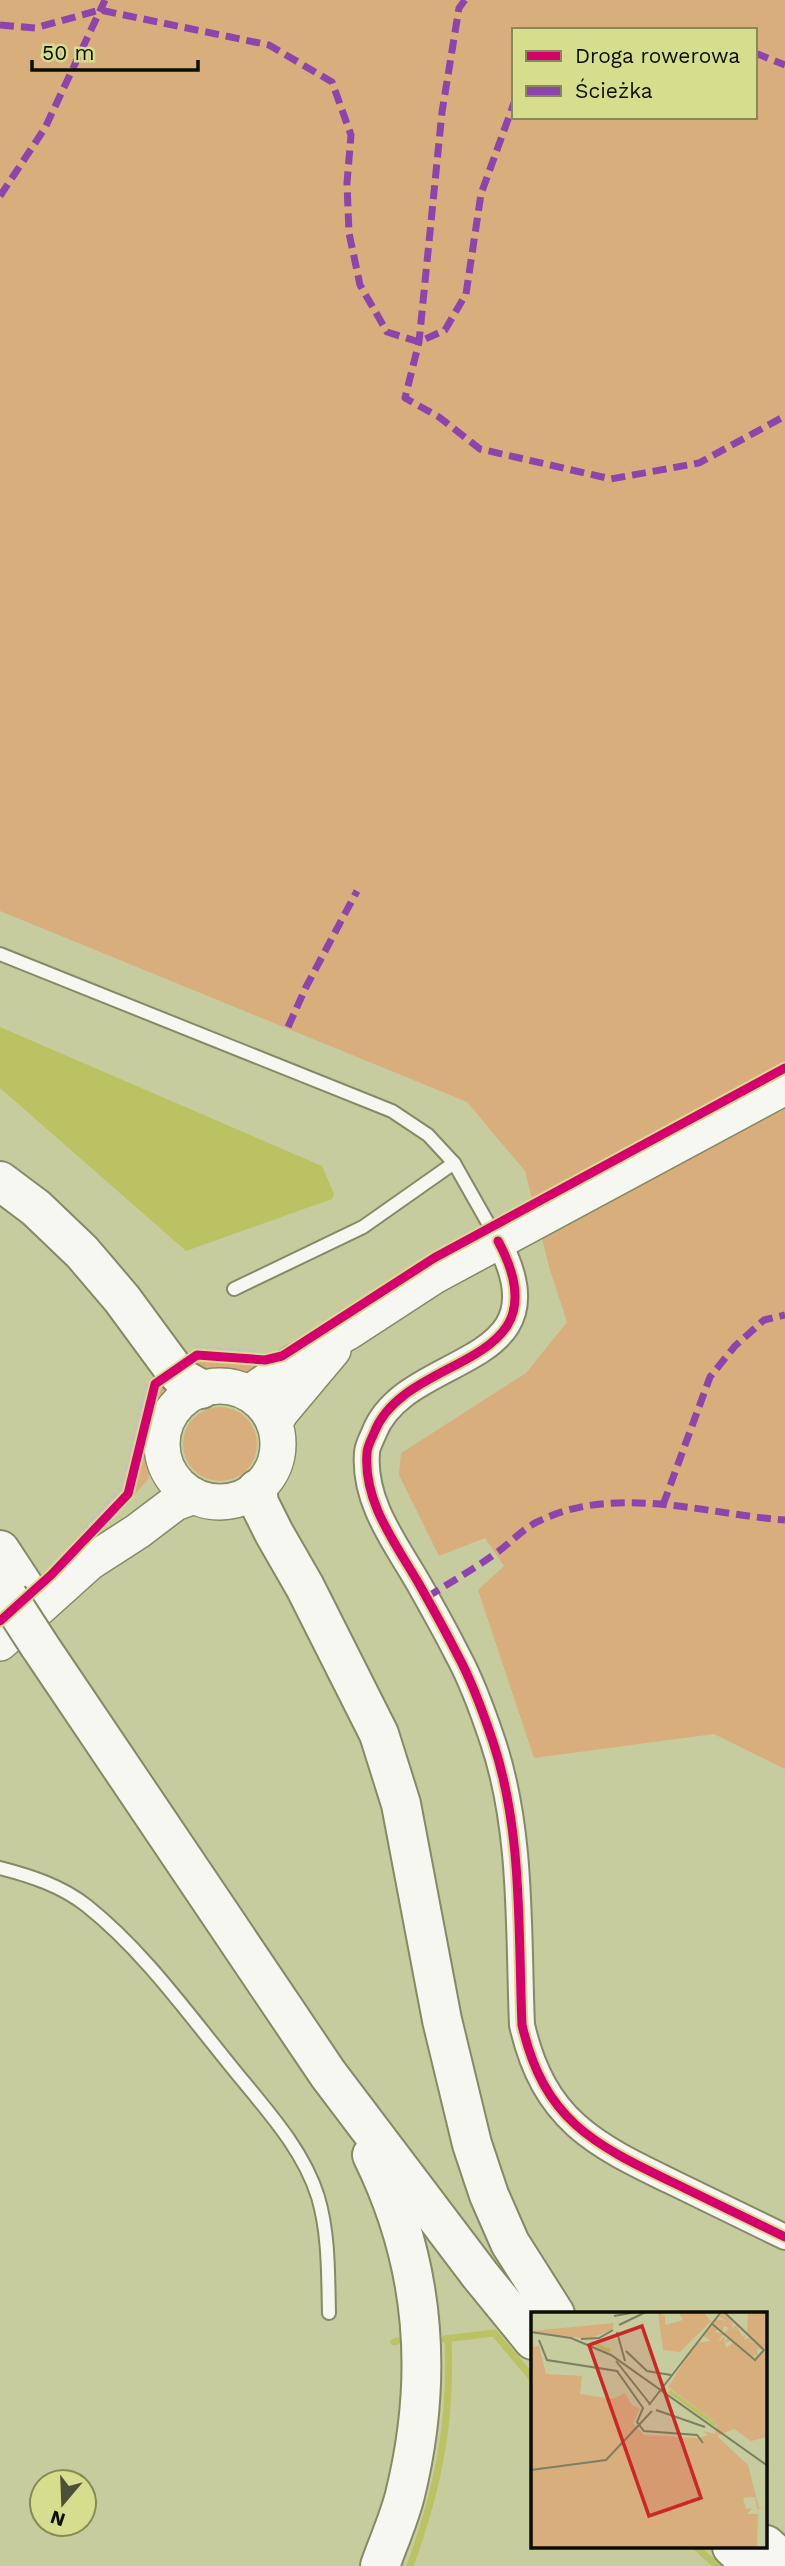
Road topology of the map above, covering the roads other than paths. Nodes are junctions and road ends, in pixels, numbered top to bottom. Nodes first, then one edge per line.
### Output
1 (0, 954) edge
2 (785, 1087) edge
3 (454, 1163) junction
4 (0, 1181) edge
5 (498, 1241) junction
6 (234, 1289) dead end
7 (348, 1332) junction
8 (175, 1379) junction
9 (249, 1393) junction
10 (274, 1423) junction
11 (165, 1464) junction
12 (257, 1489) junction
13 (194, 1496) junction
14 (87, 1544) junction
15 (0, 1550) edge
16 (10, 1589) edge
17 (47, 1639) junction
18 (0, 1643) edge
19 (0, 1868) edge
20 (328, 2074) junction
21 (785, 2237) edge
22 (533, 2312) edge
23 (554, 2312) edge
24 (329, 2313) dead end
25 (531, 2338) edge
26 (733, 2548) edge
27 (768, 2548) edge
28 (785, 2563) edge
29 (380, 2566) edge
30 (753, 2566) edge

1 - 3 lane
2 - 5 street
3 - 5 lane
3 - 6 lane
4 - 8 main road
5 - 7 street
5 - 21 street
7 - 9 street
7 - 10 street
8 - 9 street
8 - 11 street
9 - 10 street
10 - 12 street
11 - 13 street
11 - 14 street
12 - 13 street
12 - 23 main road
13 - 14 street
14 - 18 street
15 - 16 main road
16 - 17 main road, bridge
17 - 20 main road
17 - 22 main road
19 - 24 lane
20 - 25 main road
20 - 29 main road
26 - 30 main road
27 - 28 main road

